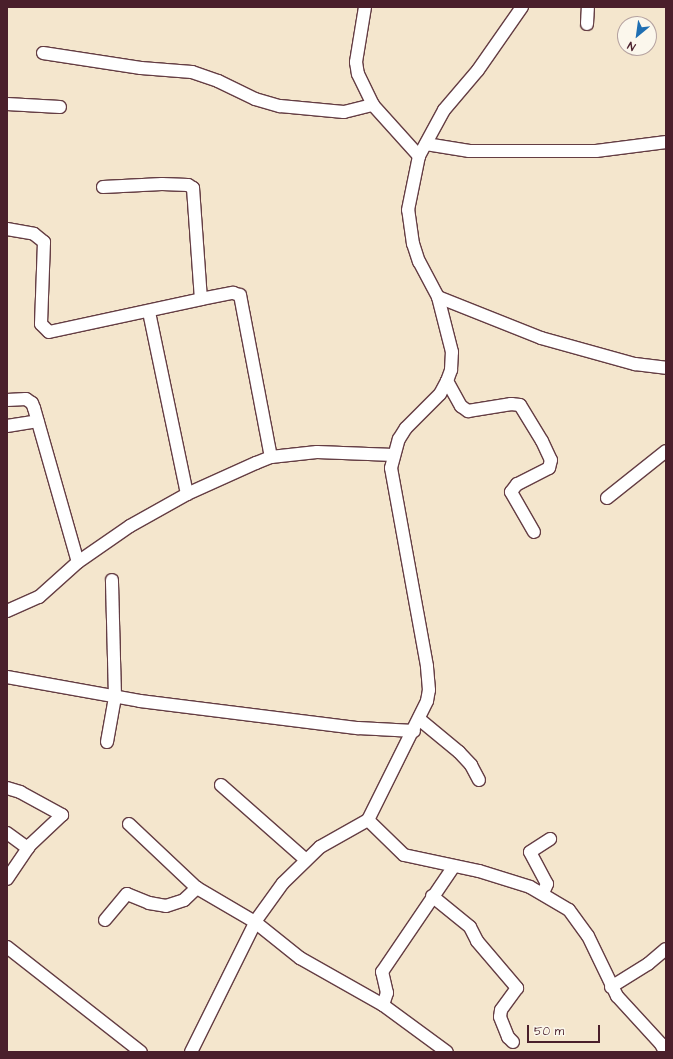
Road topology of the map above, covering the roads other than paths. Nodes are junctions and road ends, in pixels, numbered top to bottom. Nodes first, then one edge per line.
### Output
1 (365, 7) edge
2 (522, 7) edge
3 (588, 7) edge
4 (587, 24) dead end
5 (43, 53) dead end
6 (7, 104) edge
7 (373, 105) junction
8 (60, 107) dead end
9 (666, 142) edge
10 (426, 144) junction
11 (419, 156) junction
12 (102, 187) dead end
13 (7, 230) edge
14 (438, 297) junction
15 (201, 299) junction
16 (149, 312) junction
17 (666, 368) edge
18 (447, 381) junction
19 (7, 400) edge
20 (38, 422) junction
21 (7, 426) edge
22 (666, 452) edge
23 (394, 455) junction
24 (271, 457) junction
25 (187, 494) junction
26 (607, 498) dead end
27 (534, 532) dead end
28 (78, 562) junction
29 (112, 580) dead end
30 (7, 611) edge
31 (7, 677) edge
32 (115, 697) junction
33 (419, 719) junction
34 (414, 731) junction
35 (107, 742) dead end
36 (479, 780) dead end
37 (221, 785) dead end
38 (7, 788) edge
39 (368, 820) junction
40 (129, 824) dead end
41 (7, 833) edge
42 (550, 839) dead end
43 (28, 848) junction
44 (306, 860) junction
45 (454, 866) junction
46 (7, 879) edge
47 (197, 888) junction
48 (543, 893) junction
49 (432, 896) junction
50 (105, 920) dead end
51 (255, 922) junction
52 (7, 948) edge
53 (666, 949) edge
54 (611, 987) junction
55 (383, 1005) junction
56 (513, 1042) dead end
57 (439, 1050) edge
58 (141, 1052) edge
59 (191, 1052) edge
60 (665, 1052) edge

1 - 7 street
2 - 10 street
3 - 4 street
5 - 7 street
6 - 8 street
7 - 11 street
9 - 10 street
10 - 11 street
11 - 14 street
12 - 15 street
13 - 16 street
14 - 17 street
14 - 18 street
15 - 16 street
15 - 24 street
16 - 25 street
18 - 23 street
18 - 27 street
19 - 20 street
20 - 21 street
20 - 28 street
22 - 26 street
23 - 24 street
23 - 33 street
24 - 25 street
25 - 28 street
28 - 30 street
29 - 32 street
31 - 32 street
32 - 34 street
32 - 35 street
33 - 34 street
33 - 36 street
34 - 39 street
37 - 44 street
38 - 43 street
39 - 44 street
39 - 45 street
40 - 47 street
41 - 43 street
42 - 48 street
43 - 46 street
44 - 51 street
45 - 48 street
45 - 49 street
47 - 50 street
47 - 51 street
48 - 54 street
49 - 55 street
49 - 56 street
51 - 55 street
51 - 59 street
52 - 58 street
53 - 54 street
54 - 60 street
55 - 57 street

